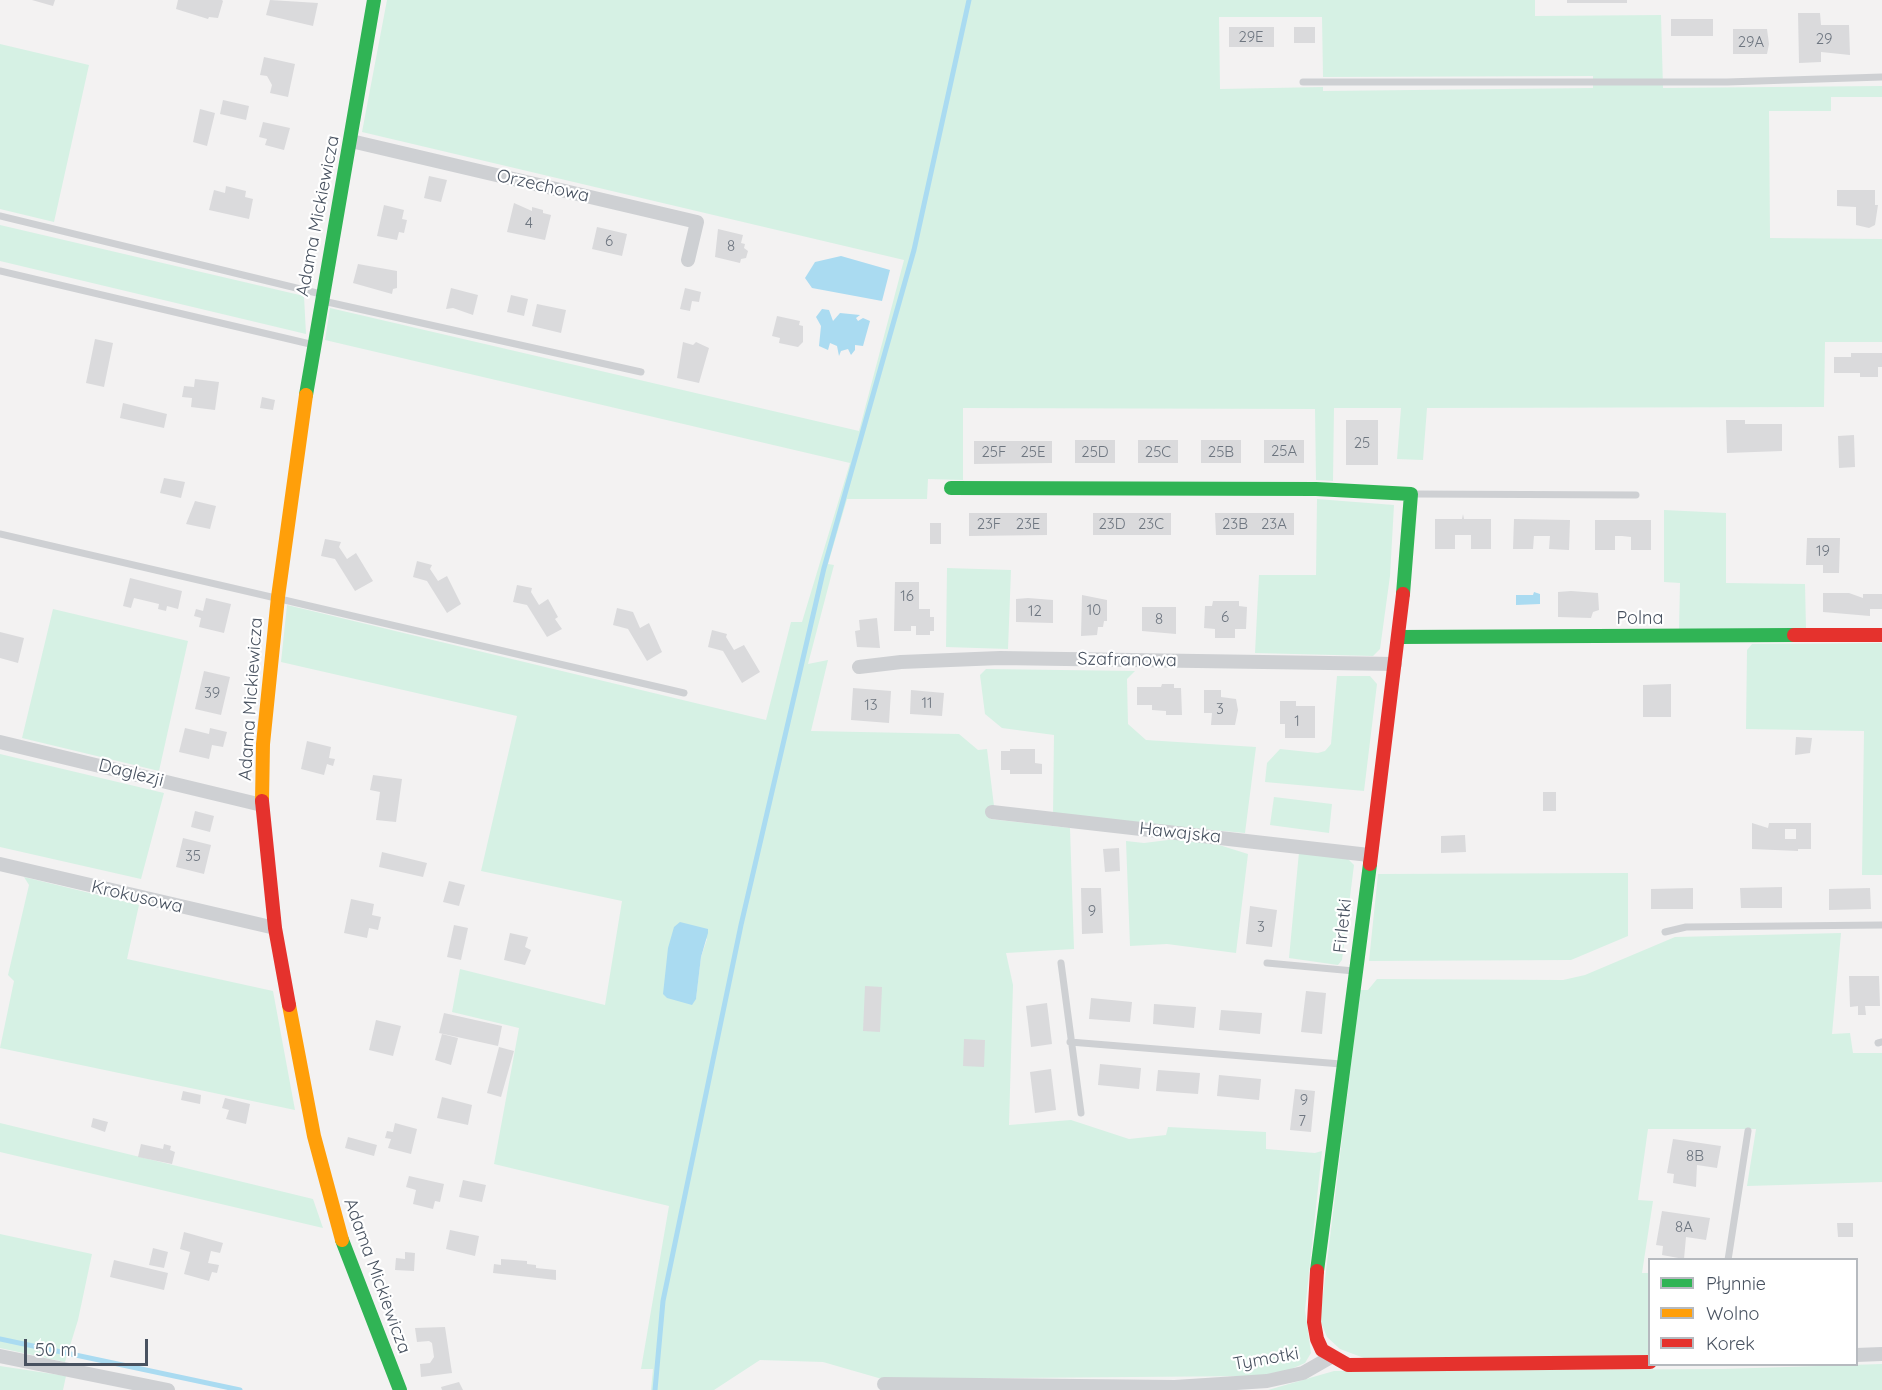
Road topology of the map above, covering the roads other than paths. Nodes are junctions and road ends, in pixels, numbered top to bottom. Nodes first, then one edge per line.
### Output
1 (374, 0) edge
2 (1882, 77) edge
3 (1303, 82) dead end
4 (351, 141) junction
5 (0, 216) edge
6 (688, 260) dead end
7 (0, 271) edge
8 (321, 297) junction
9 (313, 345) junction
10 (641, 372) dead end
11 (951, 488) dead end
12 (1411, 494) junction
13 (1636, 495) dead end
14 (0, 534) edge
15 (278, 597) junction
16 (1882, 635) edge
17 (1399, 637) junction
18 (1395, 664) junction
19 (859, 667) dead end
20 (684, 693) dead end
21 (0, 742) edge
22 (262, 805) junction
23 (992, 812) dead end
24 (1369, 855) junction
25 (0, 864) edge
26 (1882, 924) edge
27 (275, 928) junction
28 (1665, 932) dead end
29 (1061, 963) dead end
30 (1267, 963) dead end
31 (1356, 971) junction
32 (1070, 1042) junction
33 (1343, 1064) junction
34 (1081, 1113) dead end
35 (1748, 1131) dead end
36 (1728, 1258) edge
37 (1882, 1354) edge
38 (1858, 1355) edge
39 (0, 1356) edge
40 (1331, 1357) junction
41 (1648, 1362) edge
42 (883, 1387) edge
43 (141, 1388) edge
44 (168, 1390) edge
45 (400, 1390) edge

1 - 4 street, Adama Mickiewicza
2 - 3 lane
4 - 6 street, Orzechowa
4 - 8 street, Adama Mickiewicza
5 - 8 lane
7 - 9 lane
8 - 9 street, Adama Mickiewicza
8 - 10 lane
9 - 15 street, Adama Mickiewicza
11 - 12 street
12 - 13 lane
12 - 17 street, Firletki
14 - 15 lane
15 - 20 lane
15 - 22 street, Adama Mickiewicza
16 - 17 street, Polna
17 - 18 street, Firletki
18 - 19 street, Szafranowa
18 - 24 street, Firletki
21 - 22 street, Daglezji
22 - 27 street, Adama Mickiewicza
23 - 24 street, Hawajska
24 - 31 street, Firletki
25 - 27 street, Krokusowa
26 - 28 lane
27 - 45 street, Adama Mickiewicza
29 - 32 lane
30 - 31 lane
31 - 33 street, Firletki
32 - 33 lane
32 - 34 lane
33 - 40 street, Firletki
35 - 36 lane
37 - 38 street
39 - 43 street
40 - 41 street
40 - 42 street, Tymotki
43 - 44 street

